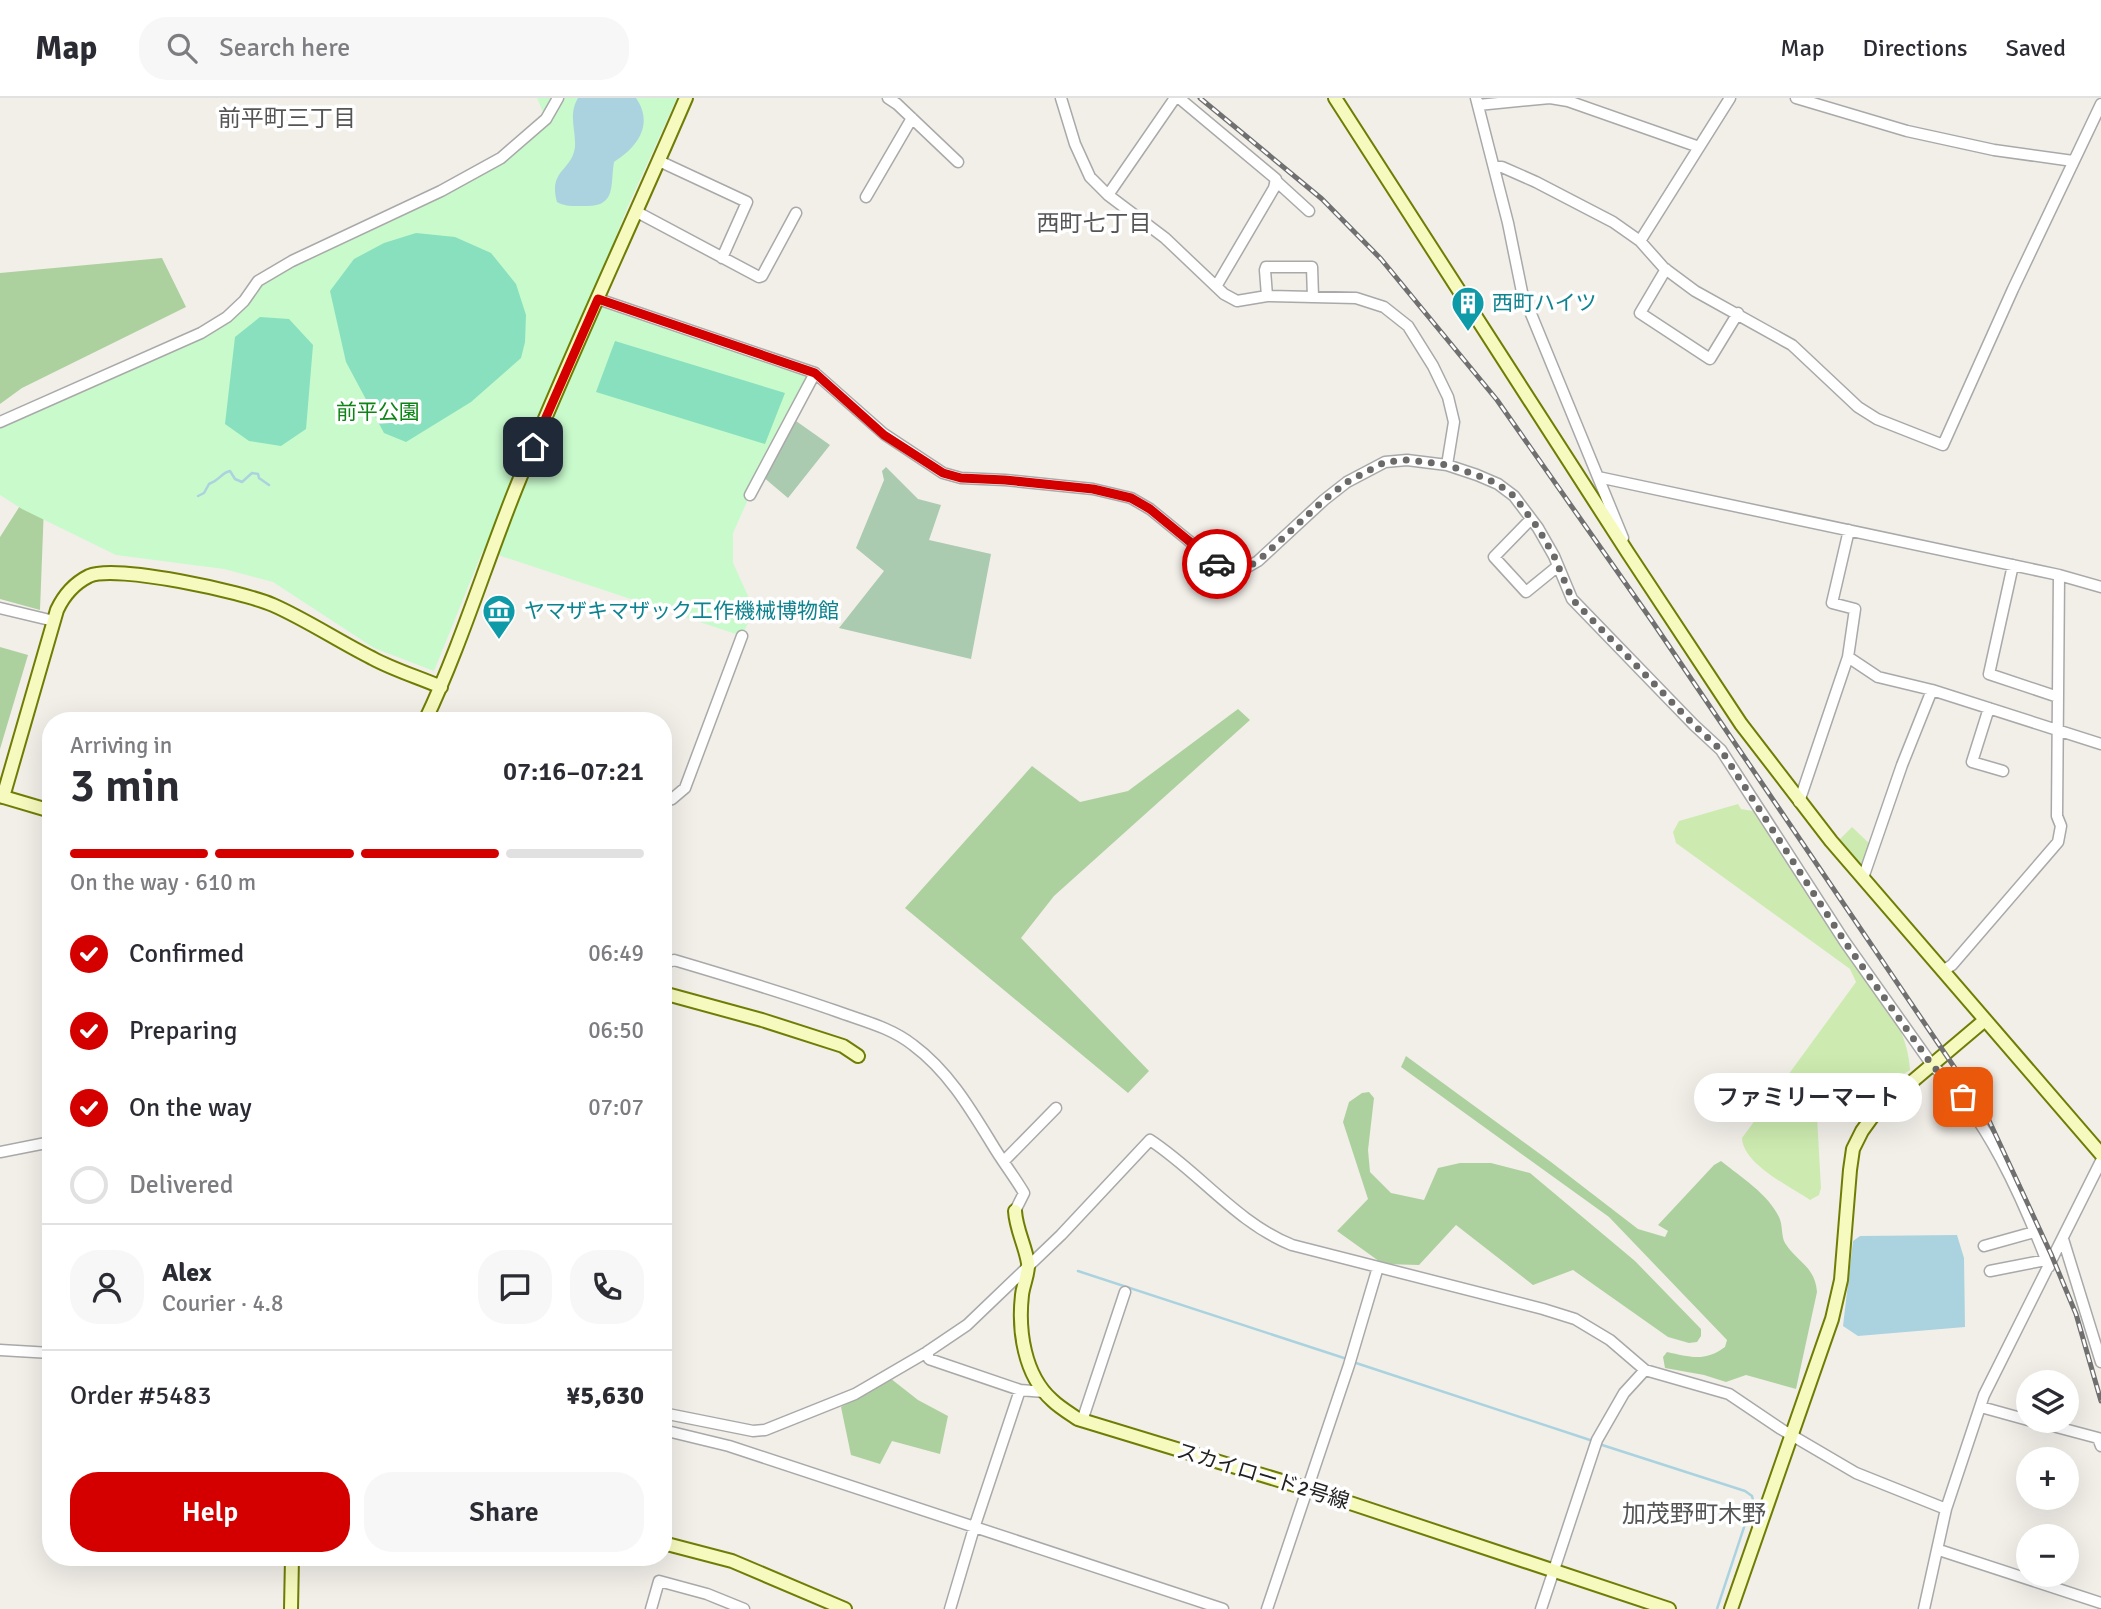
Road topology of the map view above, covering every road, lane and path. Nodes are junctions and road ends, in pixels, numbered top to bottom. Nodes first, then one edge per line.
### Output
1 (558, 98) edge
2 (687, 98) edge
3 (1060, 98) edge
4 (1177, 98) edge
5 (1335, 98) edge
6 (1730, 98) edge
7 (1796, 98) edge
8 (895, 100) edge
9 (1477, 101) edge
10 (2101, 104) edge
11 (912, 118) junction
12 (1699, 147) junction
13 (659, 161) junction
14 (958, 162) dead end
15 (2073, 162) junction
16 (1494, 167) junction
17 (1275, 180) junction
18 (1108, 195) junction
19 (866, 197) dead end
20 (1309, 211) dead end
21 (637, 212) junction
22 (796, 213) dead end
23 (1640, 241) junction
24 (722, 258) junction
25 (1666, 269) junction
26 (1217, 285) junction
27 (1268, 296) junction
28 (1313, 297) junction
29 (598, 299) junction
30 (1738, 313) junction
31 (815, 373) junction
32 (0, 422) edge
33 (1447, 465) junction
34 (1598, 477) junction
35 (750, 495) dead end
36 (1531, 519) junction
37 (1849, 530) junction
38 (1628, 554) junction
39 (2012, 565) junction
40 (1558, 566) junction
41 (2059, 575) junction
42 (2101, 587) edge
43 (0, 608) edge
44 (54, 621) junction
45 (742, 636) dead end
46 (1848, 657) junction
47 (441, 687) junction
48 (1933, 690) junction
49 (2058, 697) junction
50 (1989, 708) junction
51 (429, 712) edge
52 (2058, 730) junction
53 (2101, 744) edge
54 (2003, 771) dead end
55 (1, 796) edge
56 (672, 799) edge
57 (1800, 802) junction
58 (42, 808) edge
59 (1863, 878) junction
60 (672, 961) edge
61 (1944, 970) junction
62 (672, 995) edge
63 (1985, 1020) junction
64 (858, 1056) dead end
65 (1932, 1065) junction
66 (1056, 1108) dead end
67 (42, 1144) edge
68 (0, 1152) edge
69 (2101, 1154) edge
70 (1004, 1161) junction
71 (2101, 1161) edge
72 (1015, 1211) joint
73 (2034, 1232) junction
74 (2063, 1240) junction
75 (1984, 1246) dead end
76 (2048, 1263) junction
77 (1028, 1265) junction
78 (1378, 1267) junction
79 (1990, 1271) dead end
80 (1125, 1292) dead end
81 (0, 1350) edge
82 (42, 1352) edge
83 (927, 1352) junction
84 (2101, 1362) edge
85 (1645, 1370) junction
86 (1020, 1390) junction
87 (1044, 1392) junction
88 (1980, 1407) junction
89 (672, 1415) edge
90 (2016, 1417) edge
91 (1082, 1420) junction
92 (672, 1432) edge
93 (2079, 1433) edge
94 (1791, 1434) junction
95 (2101, 1446) edge
96 (1308, 1489) junction
97 (1946, 1509) junction
98 (974, 1528) junction
99 (672, 1545) edge
100 (1938, 1550) junction
101 (292, 1566) edge
102 (1554, 1571) junction
103 (2101, 1603) edge
104 (290, 1609) edge
105 (651, 1609) edge
106 (744, 1609) edge
107 (845, 1609) edge
108 (950, 1609) edge
109 (1223, 1609) edge
110 (1267, 1609) edge
111 (1541, 1609) edge
112 (1668, 1609) edge
113 (1731, 1609) edge
114 (1924, 1609) edge

1 - 32 street
2 - 13 street
3 - 18 street
4 - 17 street
4 - 18 street
5 - 38 street
6 - 12 street
7 - 15 street
8 - 11 street
9 - 12 street
9 - 16 street
10 - 15 street
11 - 14 street
11 - 19 street
12 - 23 street
13 - 21 street
13 - 24 street
15 - 30 street
16 - 23 street
16 - 34 street
17 - 20 street
17 - 26 street
18 - 26 street
21 - 24 street
21 - 29 street
22 - 24 street
23 - 25 street
25 - 30 street
25 - 30 street
26 - 27 street
27 - 28 street
27 - 28 street
28 - 33 street
29 - 31 street
29 - 47 street
31 - 33 street
31 - 35 street
33 - 36 street
34 - 37 street
34 - 38 street
36 - 40 street
36 - 40 street
37 - 39 street
37 - 46 street
38 - 57 street
39 - 41 street
39 - 49 street
40 - 65 street
41 - 42 street
41 - 49 street
43 - 44 street
44 - 47 street
44 - 55 street
45 - 56 street
46 - 48 street
46 - 57 street
47 - 51 street
48 - 50 street
48 - 59 street
49 - 52 street
50 - 52 street
50 - 54 street
52 - 53 street
52 - 61 street
55 - 58 street
57 - 59 street
59 - 61 street
60 - 70 street
61 - 63 street
62 - 64 street
63 - 65 street
63 - 69 street
65 - 73 street
65 - 94 street
66 - 70 street
67 - 68 street
70 - 72 street
71 - 74 street
72 - 77 street, スカイロード2号線
73 - 75 street
73 - 76 street
74 - 76 street
74 - 84 street
76 - 79 street
76 - 88 street
77 - 78 street
77 - 83 street
77 - 87 street, スカイロード2号線
78 - 85 street
78 - 96 street
80 - 91 street
81 - 82 street
83 - 86 street
83 - 89 street
85 - 94 street
85 - 102 street
86 - 87 street
86 - 98 street
87 - 91 street, スカイロード2号線
88 - 90 street
88 - 97 street
91 - 96 street, スカイロード2号線
92 - 98 street
93 - 95 street
94 - 97 street
94 - 113 street
96 - 102 street, スカイロード2号線
96 - 110 street
97 - 100 street
98 - 108 street
98 - 109 street
99 - 107 street
100 - 103 street
100 - 114 street
101 - 104 street
102 - 111 street
102 - 112 street, スカイロード2号線
105 - 106 street

